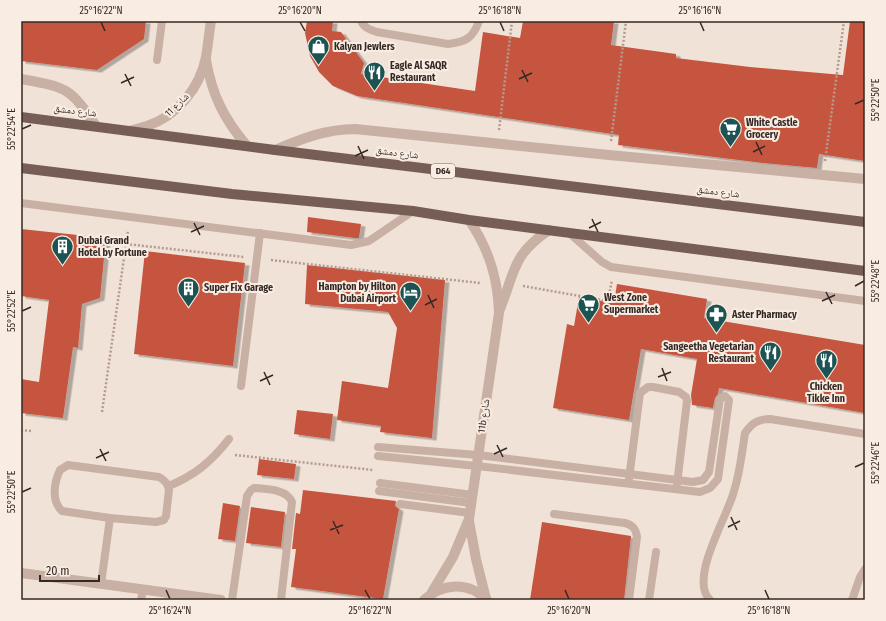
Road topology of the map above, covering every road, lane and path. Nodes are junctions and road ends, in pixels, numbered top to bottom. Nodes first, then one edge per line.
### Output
1 (162, 21) edge
2 (211, 21) edge
3 (361, 21) edge
4 (479, 21) edge
5 (512, 21) edge
6 (626, 21) edge
7 (844, 21) edge
8 (206, 58) junction
9 (157, 60) dead end
10 (21, 79) edge
11 (21, 117) edge
12 (96, 126) junction
13 (129, 131) junction
14 (498, 144) junction
15 (247, 146) junction
16 (275, 150) junction
17 (609, 155) junction
18 (21, 168) edge
19 (823, 175) junction
20 (865, 179) edge
21 (21, 203) edge
22 (413, 211) junction
23 (130, 217) junction
24 (469, 220) junction
25 (865, 222) edge
26 (548, 230) junction
27 (568, 232) junction
28 (260, 233) junction
29 (126, 244) junction
30 (256, 259) junction
31 (615, 268) junction
32 (865, 271) edge
33 (508, 284) junction
34 (497, 285) junction
35 (865, 301) edge
36 (499, 313) junction
37 (241, 386) dead end
38 (102, 412) dead end
39 (21, 430) edge
40 (31, 431) dead end
41 (865, 434) edge
42 (229, 439) dead end
43 (378, 447) dead end
44 (234, 454) dead end
45 (378, 456) dead end
46 (478, 461) junction
47 (374, 470) dead end
48 (629, 474) junction
49 (678, 480) junction
50 (628, 484) junction
51 (169, 486) junction
52 (380, 487) dead end
53 (676, 490) junction
54 (400, 504) dead end
55 (471, 507) junction
56 (554, 514) dead end
57 (110, 518) junction
58 (656, 552) dead end
59 (865, 569) edge
60 (21, 573) edge
61 (101, 584) junction
62 (143, 590) junction
63 (432, 592) junction
64 (486, 599) edge
65 (141, 600) edge
66 (221, 600) edge
67 (232, 600) edge
68 (281, 600) edge
69 (424, 600) edge
70 (629, 600) edge
71 (649, 600) edge
72 (710, 600) edge
73 (852, 600) edge

1 - 9 lane
2 - 8 street, شارع 11
3 - 4 lane
5 - 14 path
6 - 17 path
7 - 19 path
8 - 13 street, شارع 11
8 - 15 street, شارع 11
10 - 12 street
11 - 12 main road, شارع دمشق / D64
12 - 13 main road, شارع دمشق / D64
13 - 15 main road, شارع دمشق / D64
14 - 16 street
14 - 17 street
15 - 16 main road, شارع دمشق / D64
16 - 25 main road, شارع دمشق / D64
17 - 19 street
18 - 22 main road
19 - 20 street
21 - 23 lane
22 - 24 main road
22 - 28 lane
23 - 28 lane
23 - 29 path
24 - 26 main road
24 - 34 street, 11b شارع
26 - 27 main road
26 - 33 street, 11b شارع
27 - 31 lane
27 - 32 main road
28 - 30 lane
29 - 30 path
29 - 38 path
30 - 34 path
30 - 37 lane
31 - 33 path
31 - 35 lane
33 - 36 street, 11b شارع
34 - 36 street, 11b شارع
36 - 46 street, 11b شارع
39 - 40 path
41 - 72 lane
42 - 51 lane
43 - 46 lane
44 - 47 path
45 - 46 lane
46 - 48 lane
46 - 50 lane
46 - 55 street, 11b شارع
48 - 49 lane
48 - 49 lane
48 - 50 lane
49 - 53 lane
49 - 53 lane
50 - 53 lane
51 - 57 lane
51 - 57 lane
52 - 55 lane
54 - 55 lane
55 - 63 street, 11b شارع
55 - 64 street, 11b شارع
56 - 70 lane
57 - 61 lane
58 - 71 lane
59 - 73 lane
60 - 61 street
61 - 62 street
62 - 65 lane
62 - 66 street
63 - 64 street
63 - 69 street, 11b شارع
67 - 68 lane

